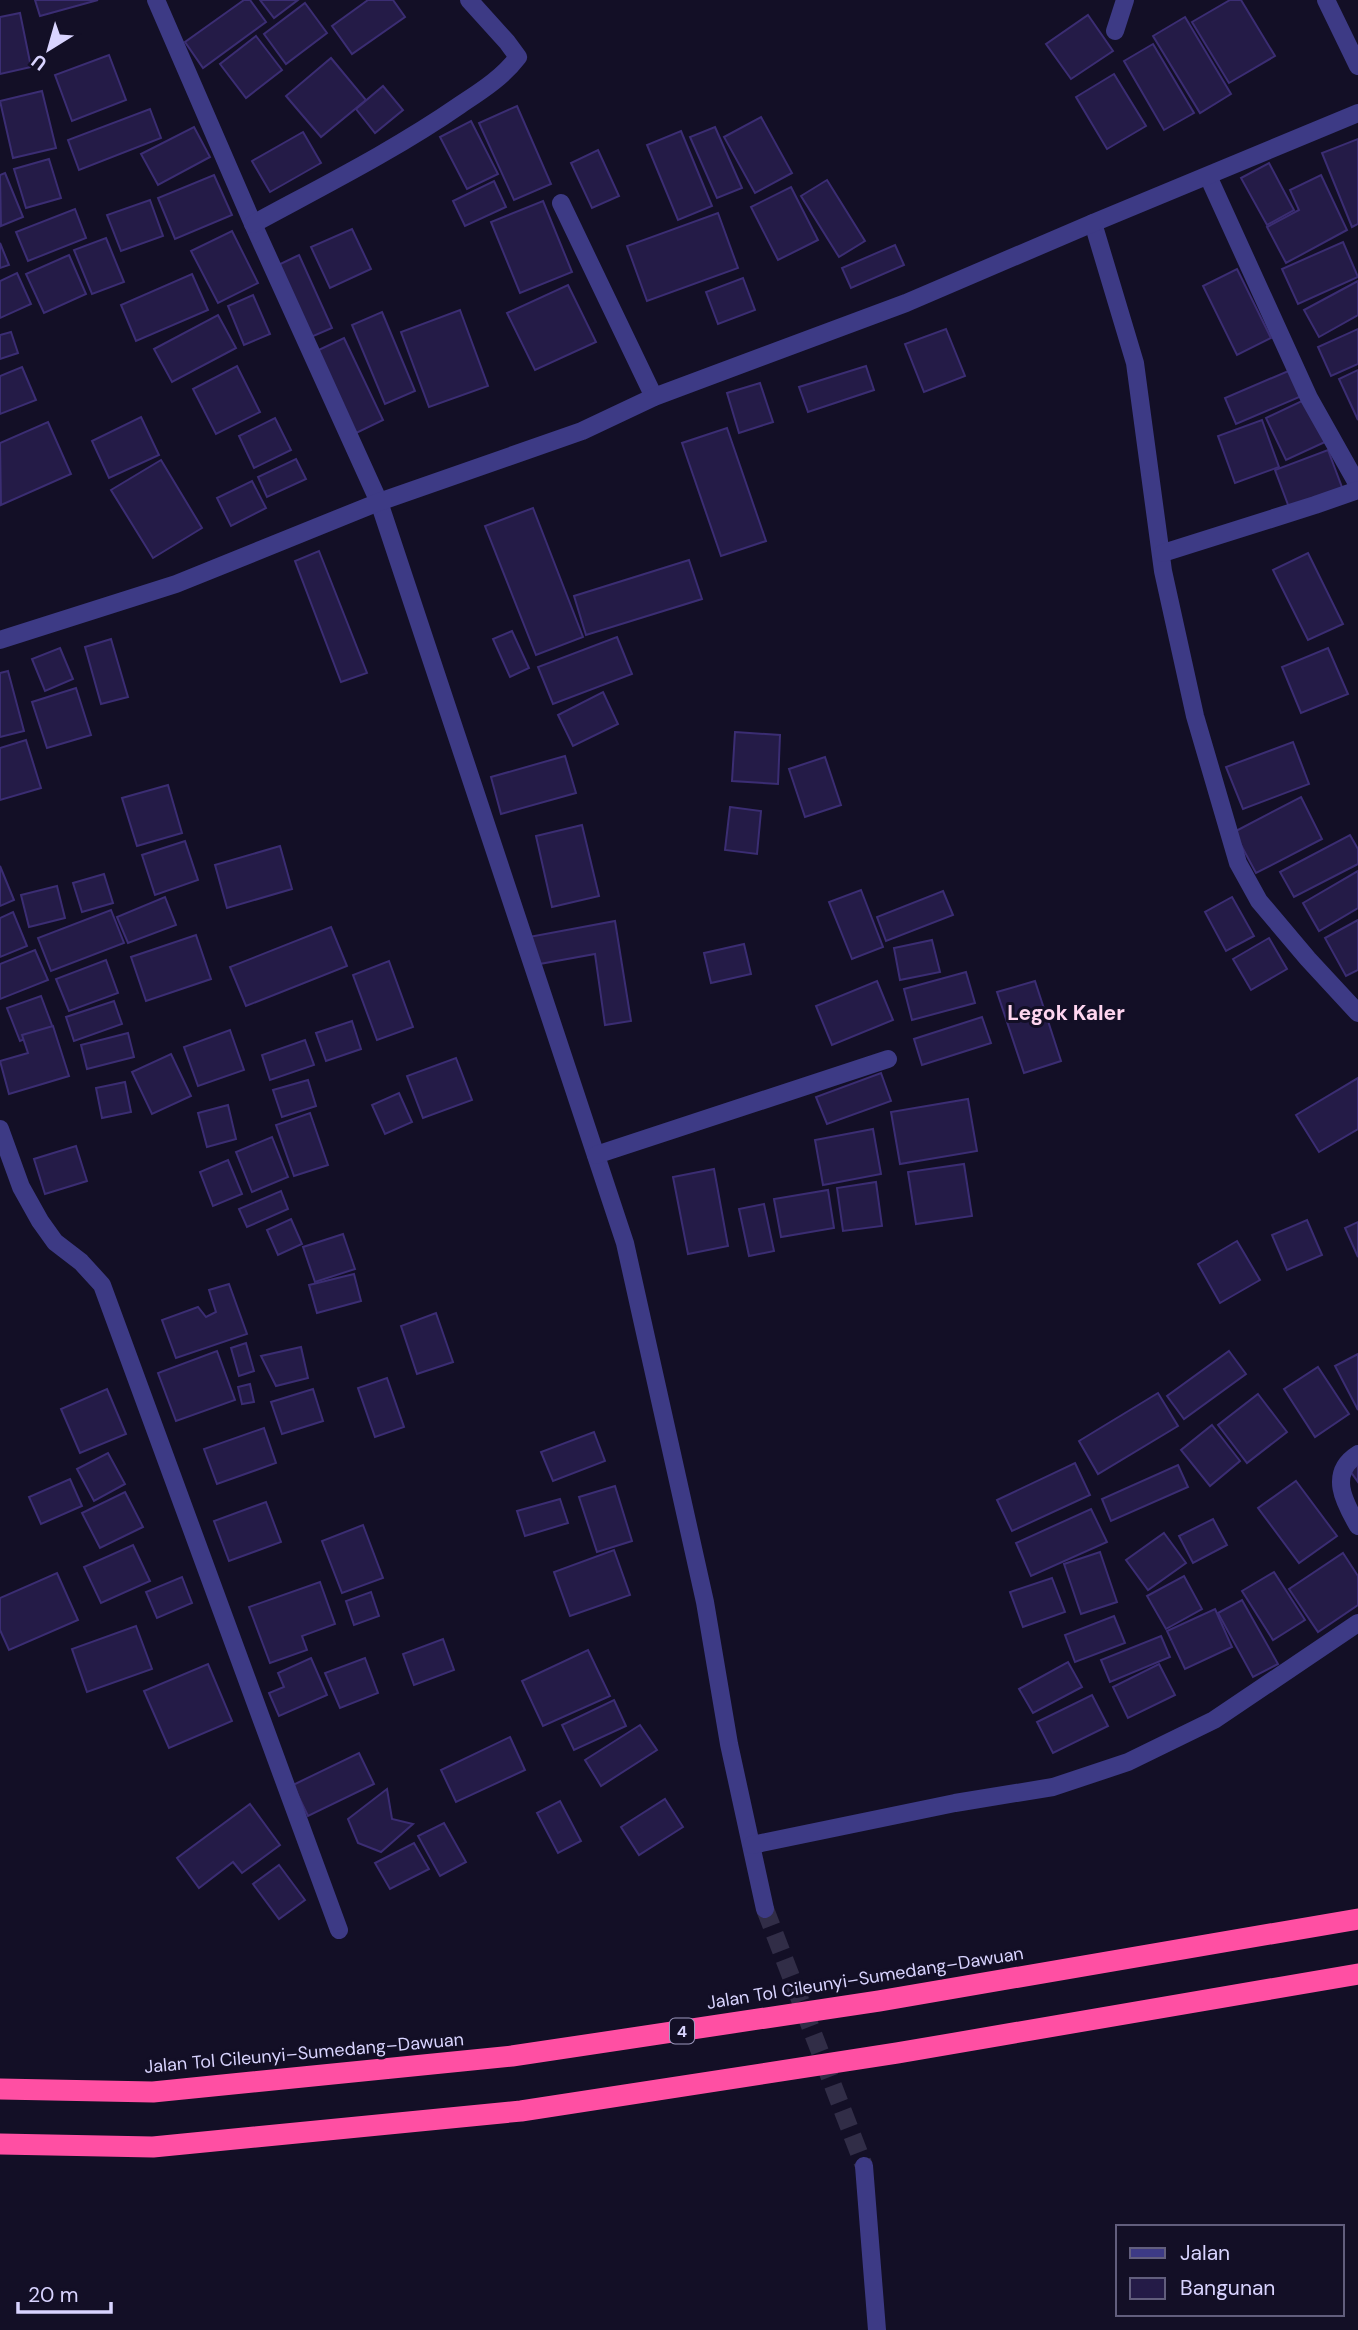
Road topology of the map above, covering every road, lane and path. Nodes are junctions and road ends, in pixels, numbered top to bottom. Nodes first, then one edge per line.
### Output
1 (156, 0) edge
2 (469, 0) edge
3 (1125, 0) edge
4 (1325, 0) edge
5 (1115, 31) dead end
6 (1358, 66) edge
7 (1358, 113) edge
8 (1208, 176) junction
9 (561, 203) dead end
10 (1093, 222) junction
11 (253, 224) junction
12 (654, 397) junction
13 (1358, 487) edge
14 (379, 502) junction
15 (1163, 554) junction
16 (0, 640) edge
17 (1358, 1013) edge
18 (888, 1059) dead end
19 (0, 1129) edge
20 (596, 1155) junction
21 (1358, 1454) edge
22 (1358, 1526) edge
23 (1358, 1623) edge
24 (752, 1845) junction
25 (765, 1909) tunnel mouth
26 (1358, 1919) edge
27 (339, 1930) dead end
28 (1358, 1974) edge
29 (0, 2089) edge
30 (0, 2144) edge
31 (864, 2166) tunnel mouth
32 (877, 2330) edge

1 - 11 street
2 - 11 street
3 - 5 street
4 - 6 street
7 - 8 street
8 - 10 street
8 - 13 street
9 - 12 street
10 - 12 street
10 - 15 street
11 - 14 street
12 - 14 street
13 - 15 street
14 - 16 street
14 - 20 street
15 - 17 street
18 - 20 street
19 - 27 street
20 - 24 street
21 - 22 street
23 - 24 street
24 - 25 street
26 - 29 highway, Jalan Tol Cileunyi–Sumedang–Dawuan / 4
28 - 30 highway
31 - 32 street

